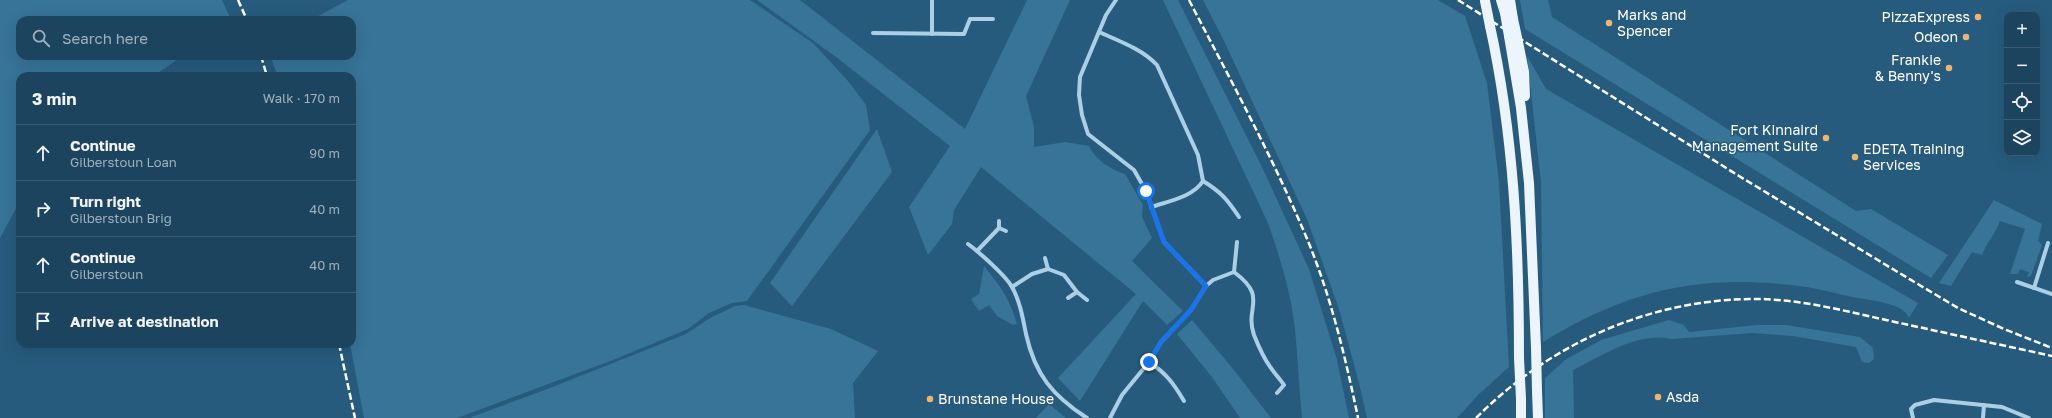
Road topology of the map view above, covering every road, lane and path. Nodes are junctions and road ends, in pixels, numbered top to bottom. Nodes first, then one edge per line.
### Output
1 (932, 0) edge
2 (1116, 0) edge
3 (1485, 0) edge
4 (1501, 0) edge
5 (1510, 0) edge
6 (992, 19) dead end
7 (1099, 32) junction
8 (873, 33) dead end
9 (932, 34) junction
10 (1524, 134) junction
11 (1203, 181) junction
12 (1151, 207) junction
13 (1239, 217) dead end
14 (999, 221) dead end
15 (999, 228) junction
16 (1006, 231) dead end
17 (1237, 242) dead end
18 (2048, 243) dead end
19 (968, 244) dead end
20 (978, 251) junction
21 (1045, 258) dead end
22 (1048, 269) junction
23 (1234, 272) junction
24 (2017, 282) dead end
25 (1206, 286) junction
26 (1012, 287) junction
27 (2034, 288) junction
28 (1077, 292) junction
29 (2052, 294) edge
30 (1068, 298) dead end
31 (1087, 300) dead end
32 (1149, 362) junction
33 (1277, 393) dead end
34 (1184, 401) dead end
35 (1984, 406) junction
36 (1088, 418) edge
37 (1110, 418) edge
38 (1521, 418) edge
39 (1538, 418) edge
40 (1913, 418) edge
41 (1982, 418) edge
42 (2028, 418) edge

1 - 9 street
2 - 7 street
3 - 38 main road, bridge
4 - 10 main road, bridge
5 - 10 main road, bridge
6 - 9 street
7 - 11 street
7 - 12 street
8 - 9 street
10 - 39 main road, bridge
11 - 12 street
11 - 13 street
12 - 25 street
14 - 15 street
15 - 16 street
15 - 20 street
17 - 23 street
18 - 27 street
19 - 20 street
20 - 26 street
21 - 22 street
22 - 26 street
22 - 28 street
23 - 25 street
23 - 33 street
24 - 27 street
25 - 32 street
26 - 36 street
27 - 29 street
28 - 30 street
28 - 31 street
32 - 34 street
32 - 37 street
35 - 40 street
35 - 41 street
35 - 42 street

